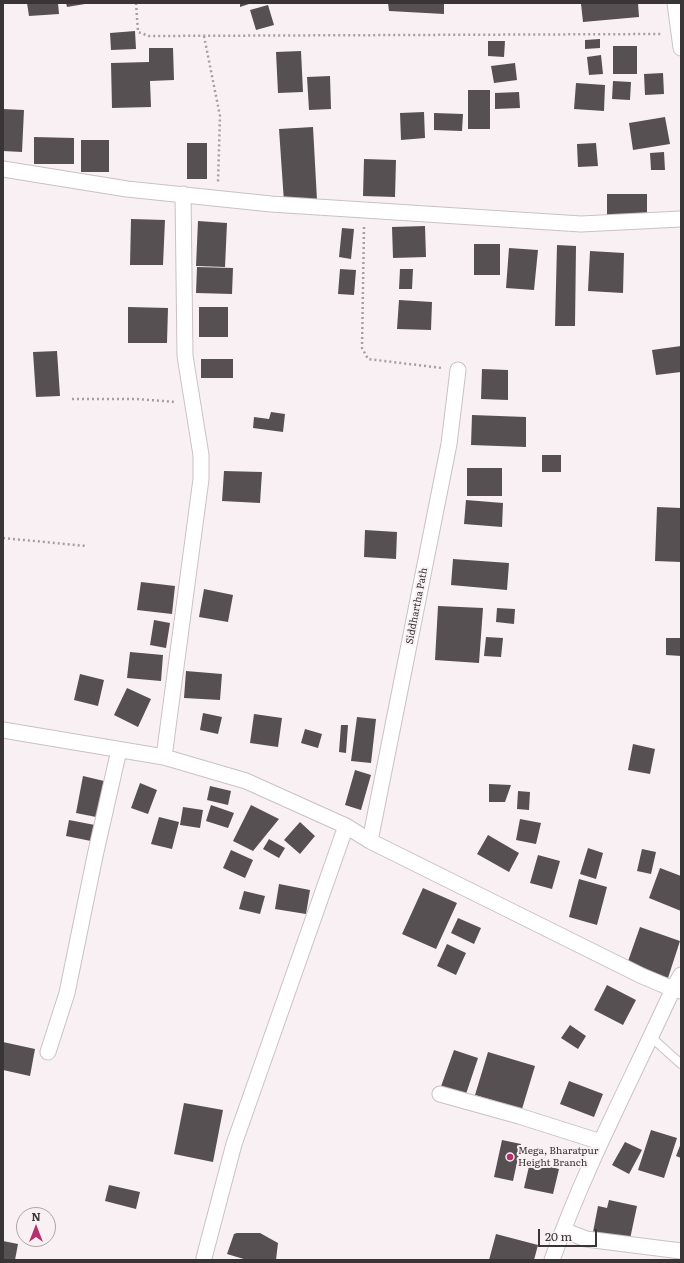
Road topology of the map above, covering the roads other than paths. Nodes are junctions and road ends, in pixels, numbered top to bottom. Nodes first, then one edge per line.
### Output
1 (675, 3) edge
2 (680, 41) edge
3 (3, 170) edge
4 (183, 194) junction
5 (681, 219) edge
6 (458, 370) road end
7 (3, 730) edge
8 (119, 750) junction
9 (164, 757) junction
10 (346, 826) junction
11 (370, 841) junction
12 (681, 975) edge
13 (677, 990) edge
14 (651, 1037) junction
15 (48, 1052) dead end
16 (681, 1064) edge
17 (440, 1094) dead end
18 (601, 1142) junction
19 (563, 1230) junction
20 (681, 1251) edge
21 (204, 1258) dead end
22 (552, 1260) edge

1 - 2 street
3 - 4 street
4 - 5 street
4 - 9 street
6 - 11 street, Siddhartha Path
7 - 8 street
8 - 9 street
8 - 15 street
9 - 10 street
10 - 11 street
10 - 21 street
11 - 13 street
12 - 13 street
13 - 14 street
14 - 16 lane
14 - 18 street
17 - 18 street
18 - 19 street
19 - 20 street
19 - 22 street

